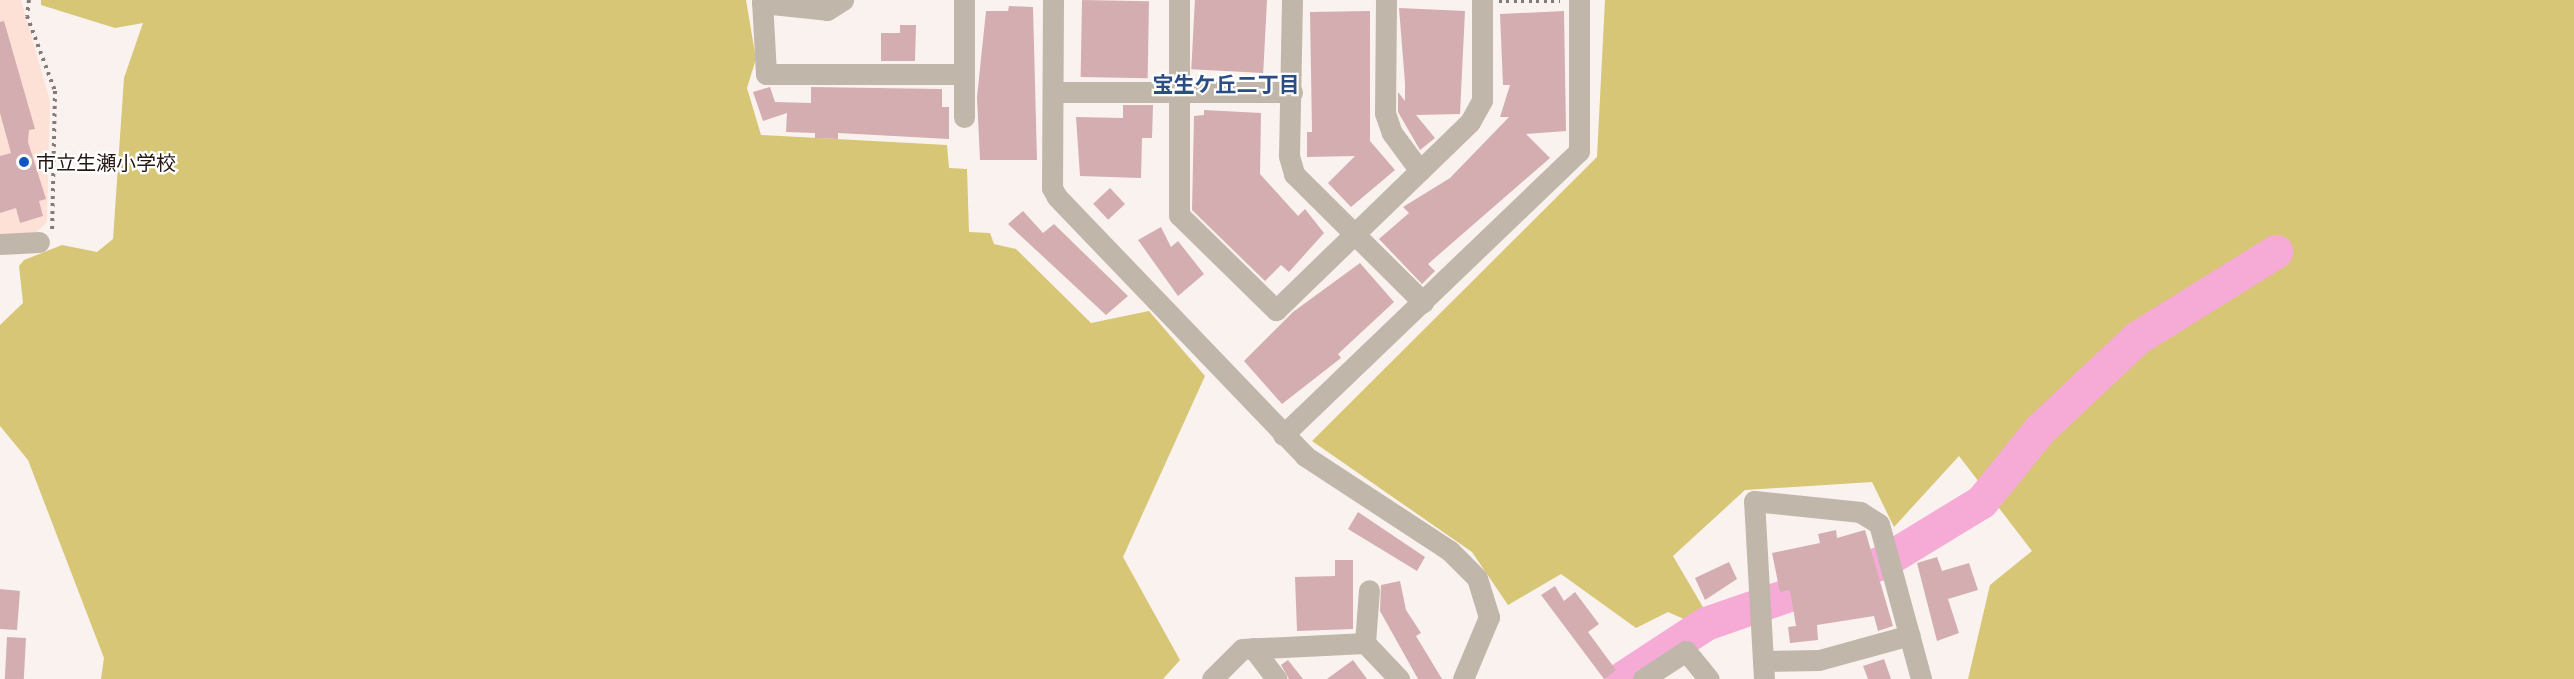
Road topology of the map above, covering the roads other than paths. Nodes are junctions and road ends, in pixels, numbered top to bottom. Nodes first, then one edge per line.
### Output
1 (843, 0) edge
2 (964, 0) edge
3 (1053, 0) edge
4 (1179, 0) edge
5 (1292, 0) edge
6 (1386, 0) edge
7 (1482, 0) edge
8 (1579, 0) edge
9 (762, 1) edge
10 (963, 75) junction
11 (1053, 92) junction
12 (1179, 92) junction
13 (1292, 92) junction
14 (964, 117) dead end
15 (1420, 171) junction
16 (1356, 235) junction
17 (39, 242) road end
18 (0, 244) edge
19 (1423, 302) junction
20 (1283, 435) junction
21 (1369, 590) dead end
22 (1911, 635) junction
23 (1365, 642) junction
24 (1253, 648) junction
25 (1821, 669) edge
26 (1764, 670) edge
27 (1212, 679) edge
28 (1276, 679) edge
29 (1399, 679) edge
30 (1463, 679) edge
31 (1643, 679) edge
32 (1709, 679) edge
33 (1921, 679) edge

1 - 9 street
2 - 10 street
3 - 11 street
4 - 12 street
5 - 13 street
6 - 15 street
7 - 15 street
8 - 19 street
9 - 10 street
10 - 14 street
11 - 12 street
11 - 20 street
12 - 13 street
12 - 16 street
13 - 16 street
15 - 16 street
16 - 19 street
17 - 18 street
19 - 20 street
20 - 30 street
21 - 23 street
22 - 25 street
22 - 26 street
22 - 33 street
23 - 24 street
23 - 29 street
24 - 27 street
24 - 28 street
25 - 26 street
31 - 32 street

